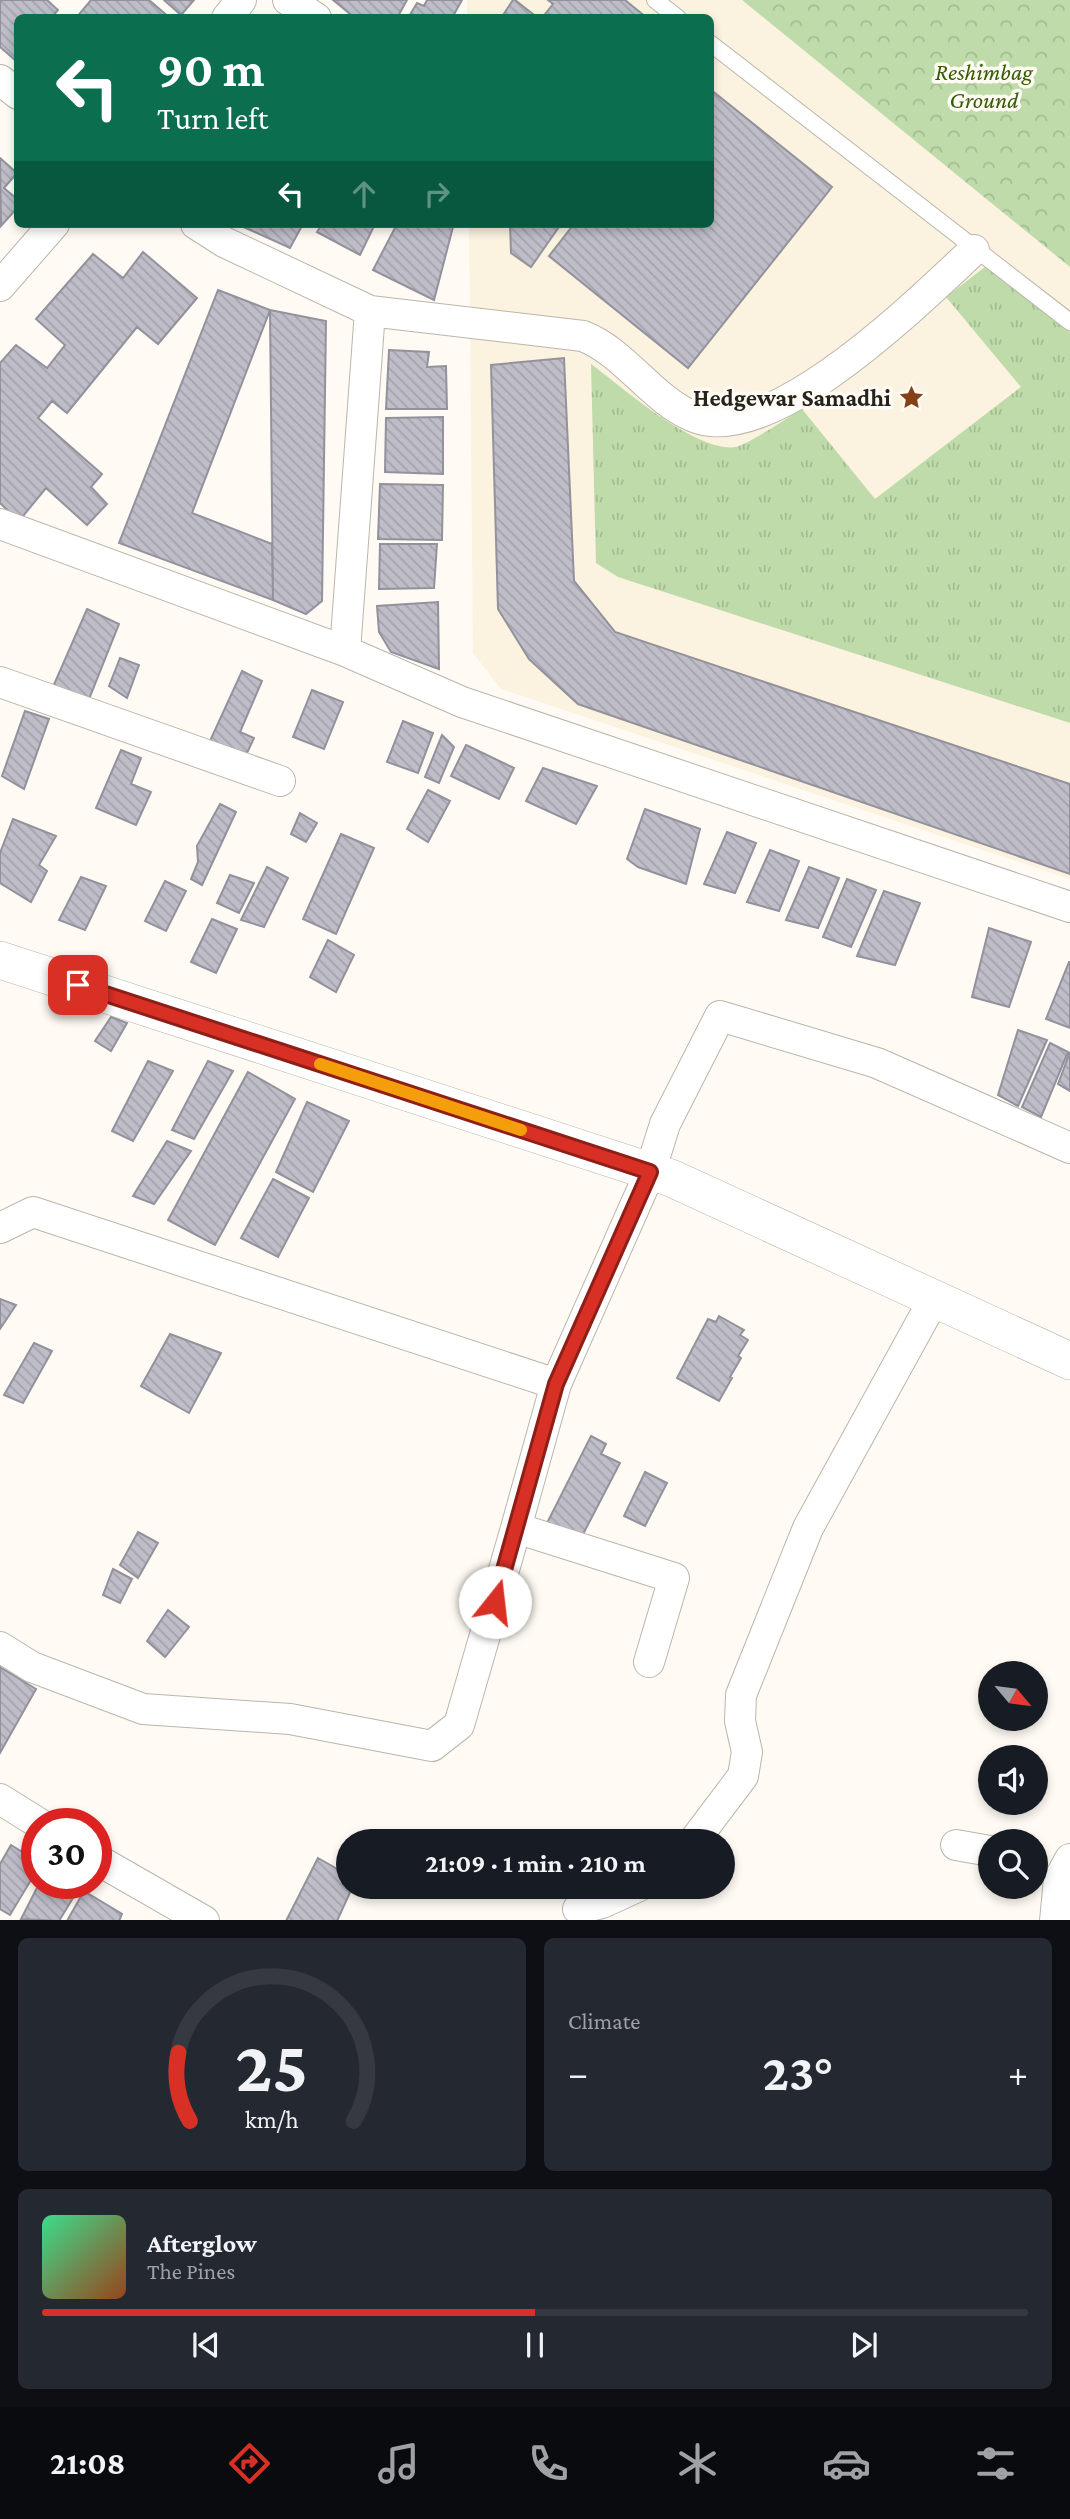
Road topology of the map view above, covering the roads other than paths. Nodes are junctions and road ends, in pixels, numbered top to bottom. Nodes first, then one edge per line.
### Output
1 (241, 0) edge
2 (288, 0) edge
3 (655, 0) edge
4 (230, 14) edge
5 (310, 14) edge
6 (673, 14) edge
7 (714, 46) edge
8 (0, 80) edge
9 (14, 91) edge
10 (51, 228) edge
11 (202, 228) edge
12 (974, 250) junction
13 (0, 286) edge
14 (370, 311) junction
15 (1070, 322) edge
16 (0, 524) edge
17 (345, 651) junction
18 (0, 682) edge
19 (280, 781) dead end
20 (1070, 907) edge
21 (0, 960) edge
22 (1070, 1148) edge
23 (650, 1172) junction
24 (0, 1228) edge
25 (934, 1299) junction
26 (1070, 1361) edge
27 (556, 1384) junction
28 (516, 1528) junction
29 (0, 1647) edge
30 (649, 1662) dead end
31 (0, 1798) edge
32 (21, 1812) edge
33 (703, 1829) edge
34 (956, 1845) dead end
35 (978, 1849) edge
36 (112, 1868) edge
37 (1055, 1869) edge
38 (611, 1899) edge
39 (578, 1909) dead end
40 (204, 1920) edge
41 (1055, 1920) edge

1 - 4 street
2 - 5 street
3 - 6 lane
7 - 12 lane
8 - 9 street
10 - 13 street
11 - 14 street
12 - 14 street
12 - 15 lane
14 - 17 street
16 - 17 street
17 - 20 street
18 - 19 street
21 - 23 street
22 - 23 street
23 - 25 street
23 - 27 street
24 - 27 street
25 - 26 street
25 - 33 street
27 - 28 street
28 - 29 street
28 - 30 street
31 - 32 street
34 - 35 street
36 - 40 street
37 - 41 street
38 - 39 street

